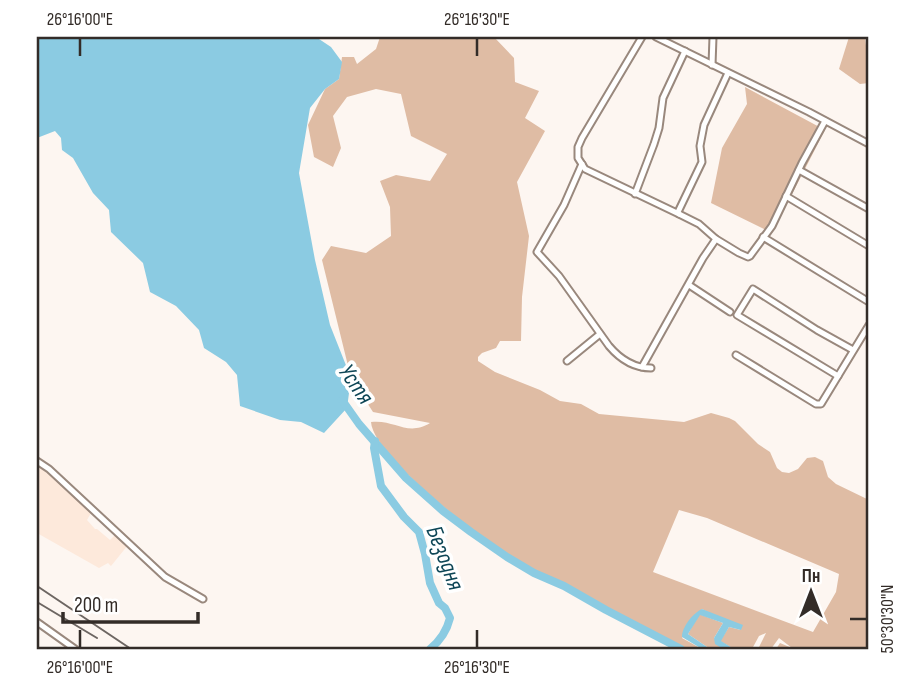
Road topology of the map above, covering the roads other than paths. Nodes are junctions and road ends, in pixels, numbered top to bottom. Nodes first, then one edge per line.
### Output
1 (642, 37) edge
2 (656, 37) edge
3 (713, 37) edge
4 (685, 51) junction
5 (712, 65) junction
6 (728, 73) junction
7 (825, 121) junction
8 (869, 144) edge
9 (582, 164) junction
10 (799, 170) junction
11 (635, 194) junction
12 (786, 196) junction
13 (869, 209) edge
14 (679, 214) junction
15 (763, 237) junction
16 (716, 239) junction
17 (869, 246) edge
18 (689, 285) junction
19 (869, 302) edge
20 (733, 314) junction
21 (869, 325) edge
22 (600, 334) junction
23 (853, 350) junction
24 (736, 355) dead end
25 (567, 361) dead end
26 (642, 367) junction
27 (651, 368) dead end
28 (838, 376) junction
29 (37, 461) edge
30 (204, 599) dead end
31 (37, 622) edge
32 (75, 649) edge

1 - 9 street
2 - 4 street
3 - 5 street
4 - 5 street
4 - 11 street
5 - 6 street
6 - 7 street
6 - 14 street
7 - 8 street
7 - 10 street
9 - 11 street
9 - 22 street
10 - 12 street
10 - 13 street
11 - 14 street
12 - 15 street
12 - 17 street
14 - 16 street
15 - 16 street
15 - 19 street
16 - 18 street
18 - 20 street
18 - 26 street
20 - 23 street
20 - 28 street
21 - 23 street
22 - 25 street
22 - 26 street
23 - 28 street
24 - 28 street
26 - 27 street
29 - 30 street
31 - 32 street

